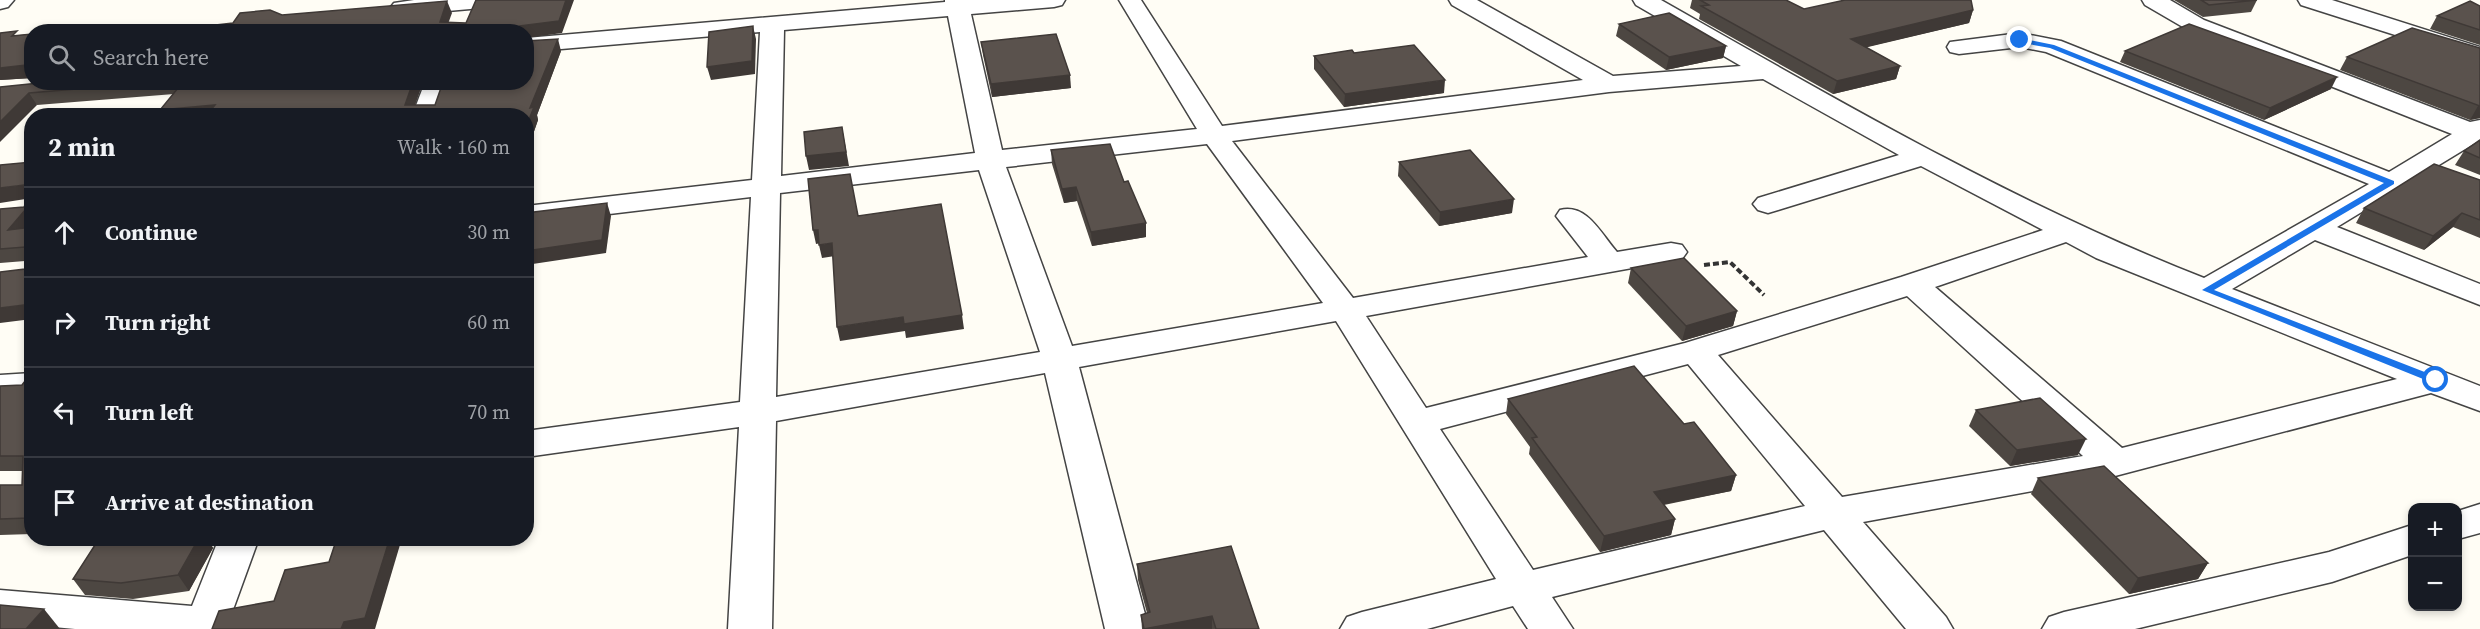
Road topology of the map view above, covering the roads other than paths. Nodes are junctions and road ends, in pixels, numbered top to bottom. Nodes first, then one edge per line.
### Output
1 (493, 0) edge
2 (1054, 0) edge
3 (1130, 0) edge
4 (1460, 0) edge
5 (2153, 0) edge
6 (2309, 0) edge
7 (1658, 2) edge
8 (958, 5) edge
9 (467, 8) edge
10 (378, 10) edge
11 (772, 25) junction
12 (534, 44) edge
13 (1959, 46) dead end
14 (2480, 55) edge
15 (1769, 71) junction
16 (1609, 84) junction
17 (435, 90) edge
18 (428, 108) edge
19 (2476, 130) edge
20 (1214, 135) junction
21 (1924, 156) junction
22 (990, 160) junction
23 (2423, 164) junction
24 (2451, 176) edge
25 (2391, 183) junction
26 (765, 186) junction
27 (1768, 204) dead end
28 (534, 214) edge
29 (1571, 216) dead end
30 (2311, 227) junction
31 (2069, 231) junction
32 (1671, 252) road end
33 (1609, 263) junction
34 (1912, 284) junction
35 (2207, 290) junction
36 (2480, 295) edge
37 (1346, 311) junction
38 (1696, 351) junction
39 (1060, 361) junction
40 (2436, 380) junction
41 (24, 384) edge
42 (0, 386) edge
43 (2480, 399) edge
44 (758, 412) junction
45 (1415, 423) junction
46 (534, 443) edge
47 (2115, 463) junction
48 (1834, 513) junction
49 (2480, 518) edge
50 (2462, 523) edge
51 (2408, 541) edge
52 (236, 546) edge
53 (1523, 588) junction
54 (0, 606) edge
55 (205, 626) edge
56 (750, 629) edge
57 (1127, 629) edge
58 (1362, 629) edge
59 (1551, 629) edge
60 (1931, 629) edge
61 (2064, 629) edge

1 - 9 street
2 - 8 street
3 - 20 street
4 - 16 street
5 - 19 street
6 - 14 street
7 - 15 street
8 - 11 street
8 - 22 street
9 - 10 street
11 - 12 street
11 - 26 street
13 - 25 street
15 - 16 street
15 - 21 street
16 - 20 street
17 - 18 street
19 - 23 street
20 - 22 street
20 - 37 street
21 - 27 street
21 - 31 street
22 - 26 street
22 - 39 street
23 - 24 street
23 - 25 street
25 - 30 street
26 - 28 street
26 - 44 street
29 - 33 street
30 - 35 street
30 - 36 street
31 - 34 street
31 - 35 street
32 - 33 street
33 - 37 street
34 - 38 street
34 - 47 street
35 - 40 street
37 - 39 street
37 - 45 street
38 - 45 street
38 - 48 street
39 - 44 street
39 - 57 street
40 - 43 street
40 - 47 street
41 - 42 street
44 - 46 street
44 - 56 street
45 - 53 street
47 - 48 street
48 - 53 street
48 - 60 street
49 - 50 street
51 - 61 street
52 - 55 street
53 - 58 street
53 - 59 street
54 - 55 street

